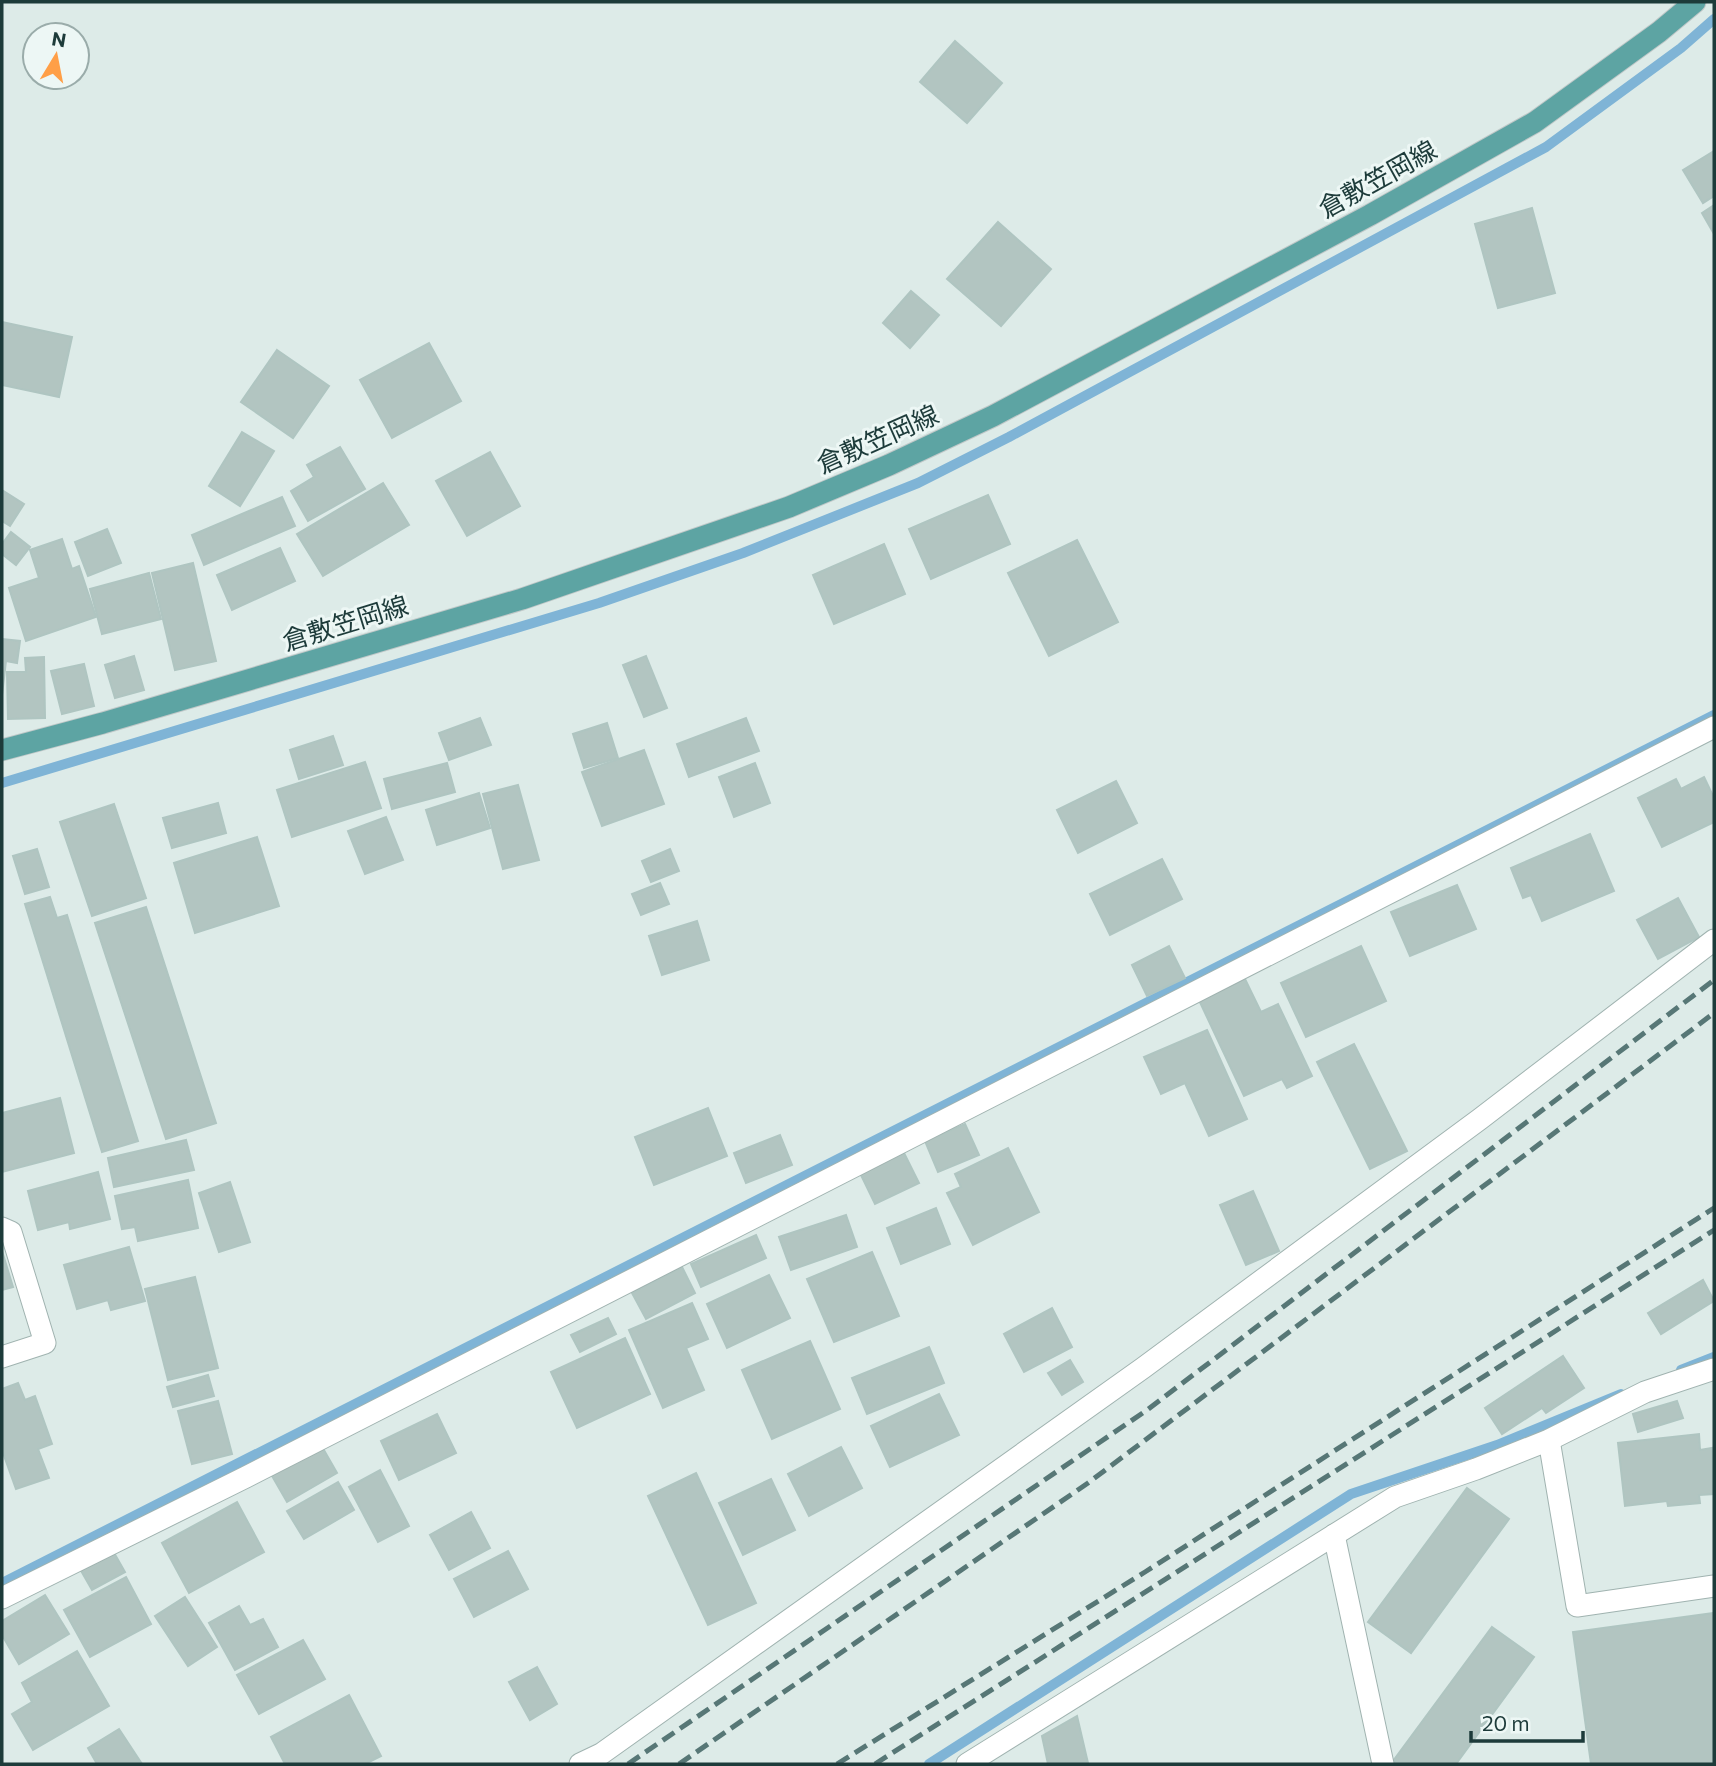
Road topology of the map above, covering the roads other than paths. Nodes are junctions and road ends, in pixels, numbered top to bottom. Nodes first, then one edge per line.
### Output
1 (1695, 2) edge
2 (1714, 727) edge
3 (2, 750) edge
4 (1714, 940) edge
5 (2, 1228) edge
6 (2, 1357) edge
7 (1714, 1369) edge
8 (1549, 1440) junction
9 (1334, 1535) junction
10 (1714, 1586) edge
11 (2, 1598) edge
12 (970, 1763) edge
13 (580, 1764) edge
14 (1383, 1764) edge

1 - 3 main road, 倉敷笠岡線
2 - 11 street
4 - 13 street
5 - 6 street
7 - 8 street
8 - 9 street
8 - 10 street
9 - 12 street
9 - 14 street

